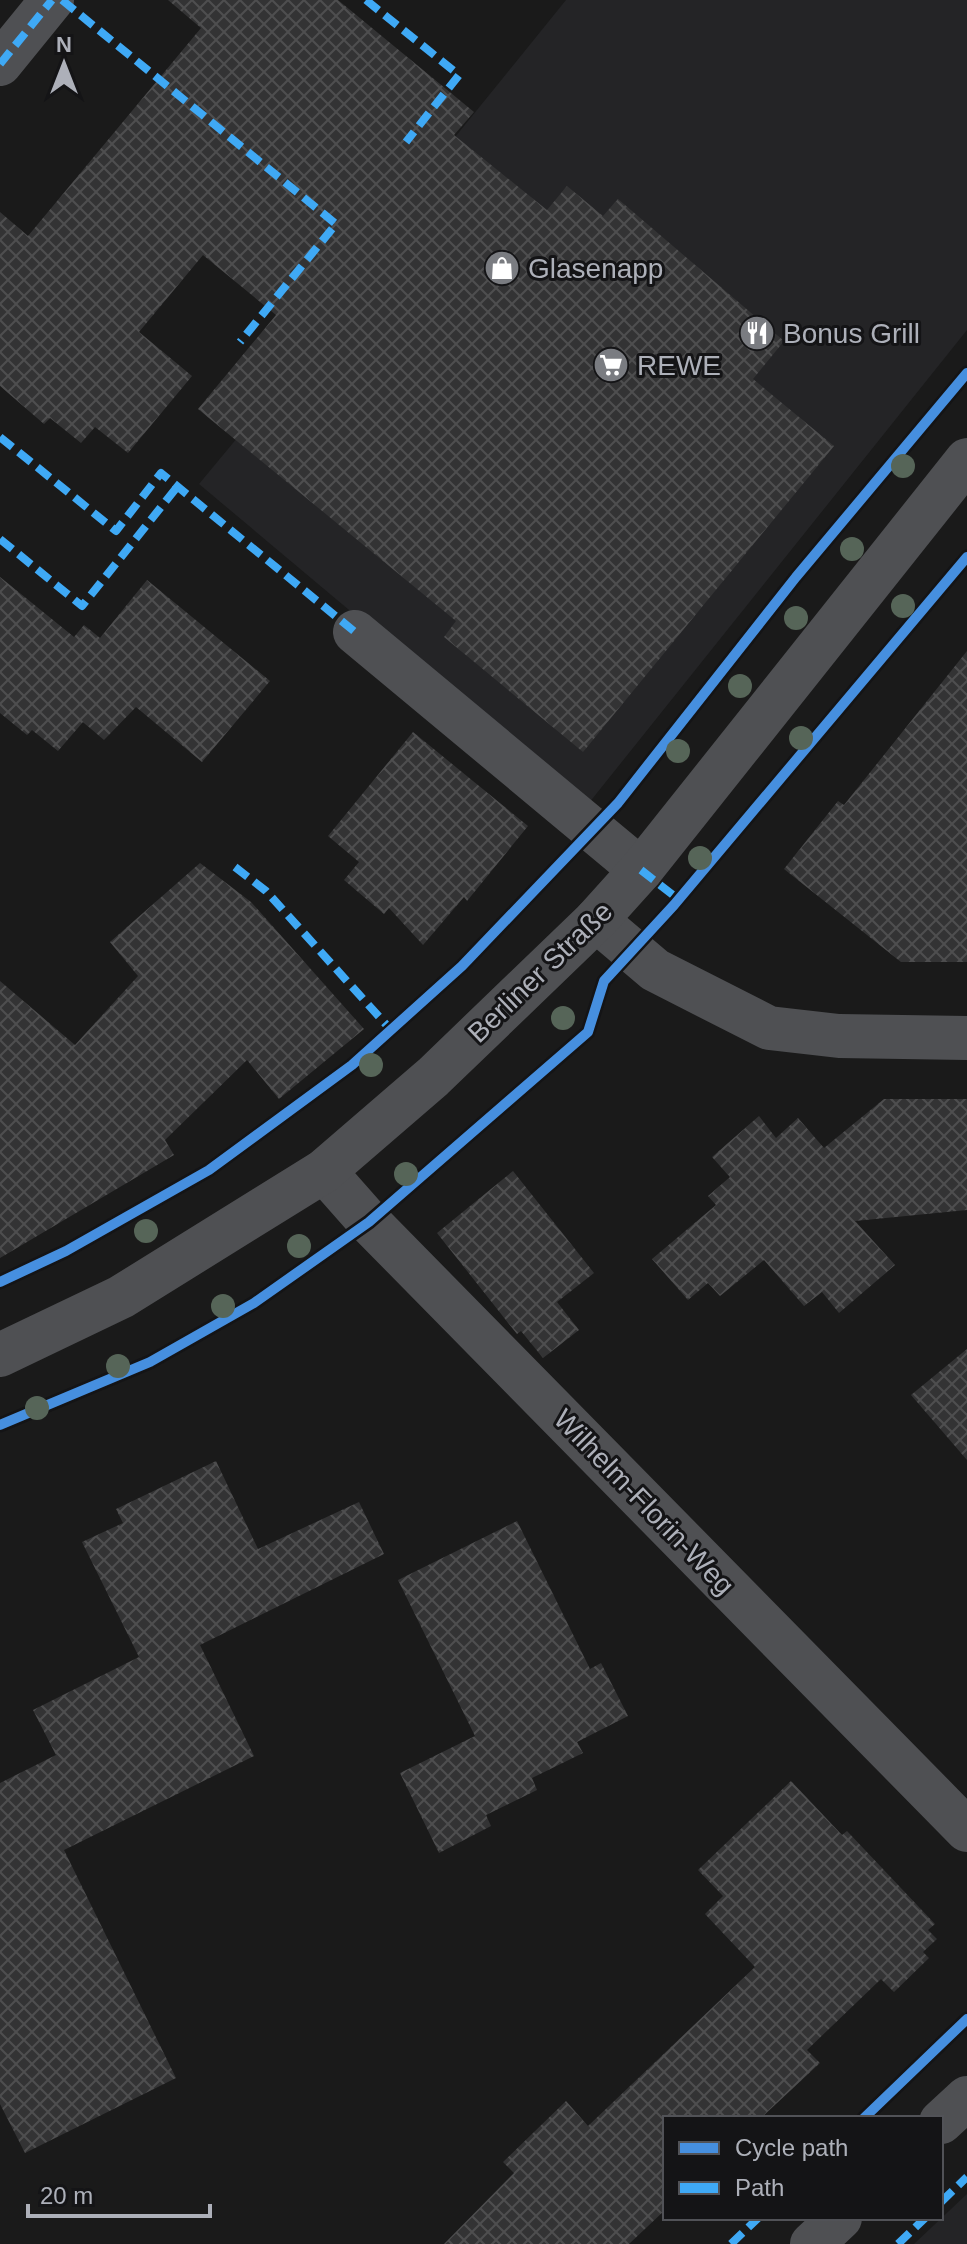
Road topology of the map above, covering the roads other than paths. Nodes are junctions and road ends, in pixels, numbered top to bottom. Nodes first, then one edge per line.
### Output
1 (52, 0) edge
2 (0, 64) edge
3 (967, 460) edge
4 (355, 632) dead end
5 (641, 870) junction
6 (596, 920) junction
7 (967, 1038) edge
8 (324, 1171) junction
9 (0, 1355) edge
10 (967, 1830) edge
11 (967, 2098) edge
12 (943, 2120) edge
13 (838, 2220) edge
14 (812, 2244) edge

1 - 2 street
3 - 5 street, Berliner Straße
4 - 5 street
5 - 6 street, Berliner Straße
6 - 7 street
6 - 8 street, Berliner Straße
8 - 9 street, Berliner Straße
8 - 10 street, Wilhelm-Florin-Weg
11 - 12 street
13 - 14 street

